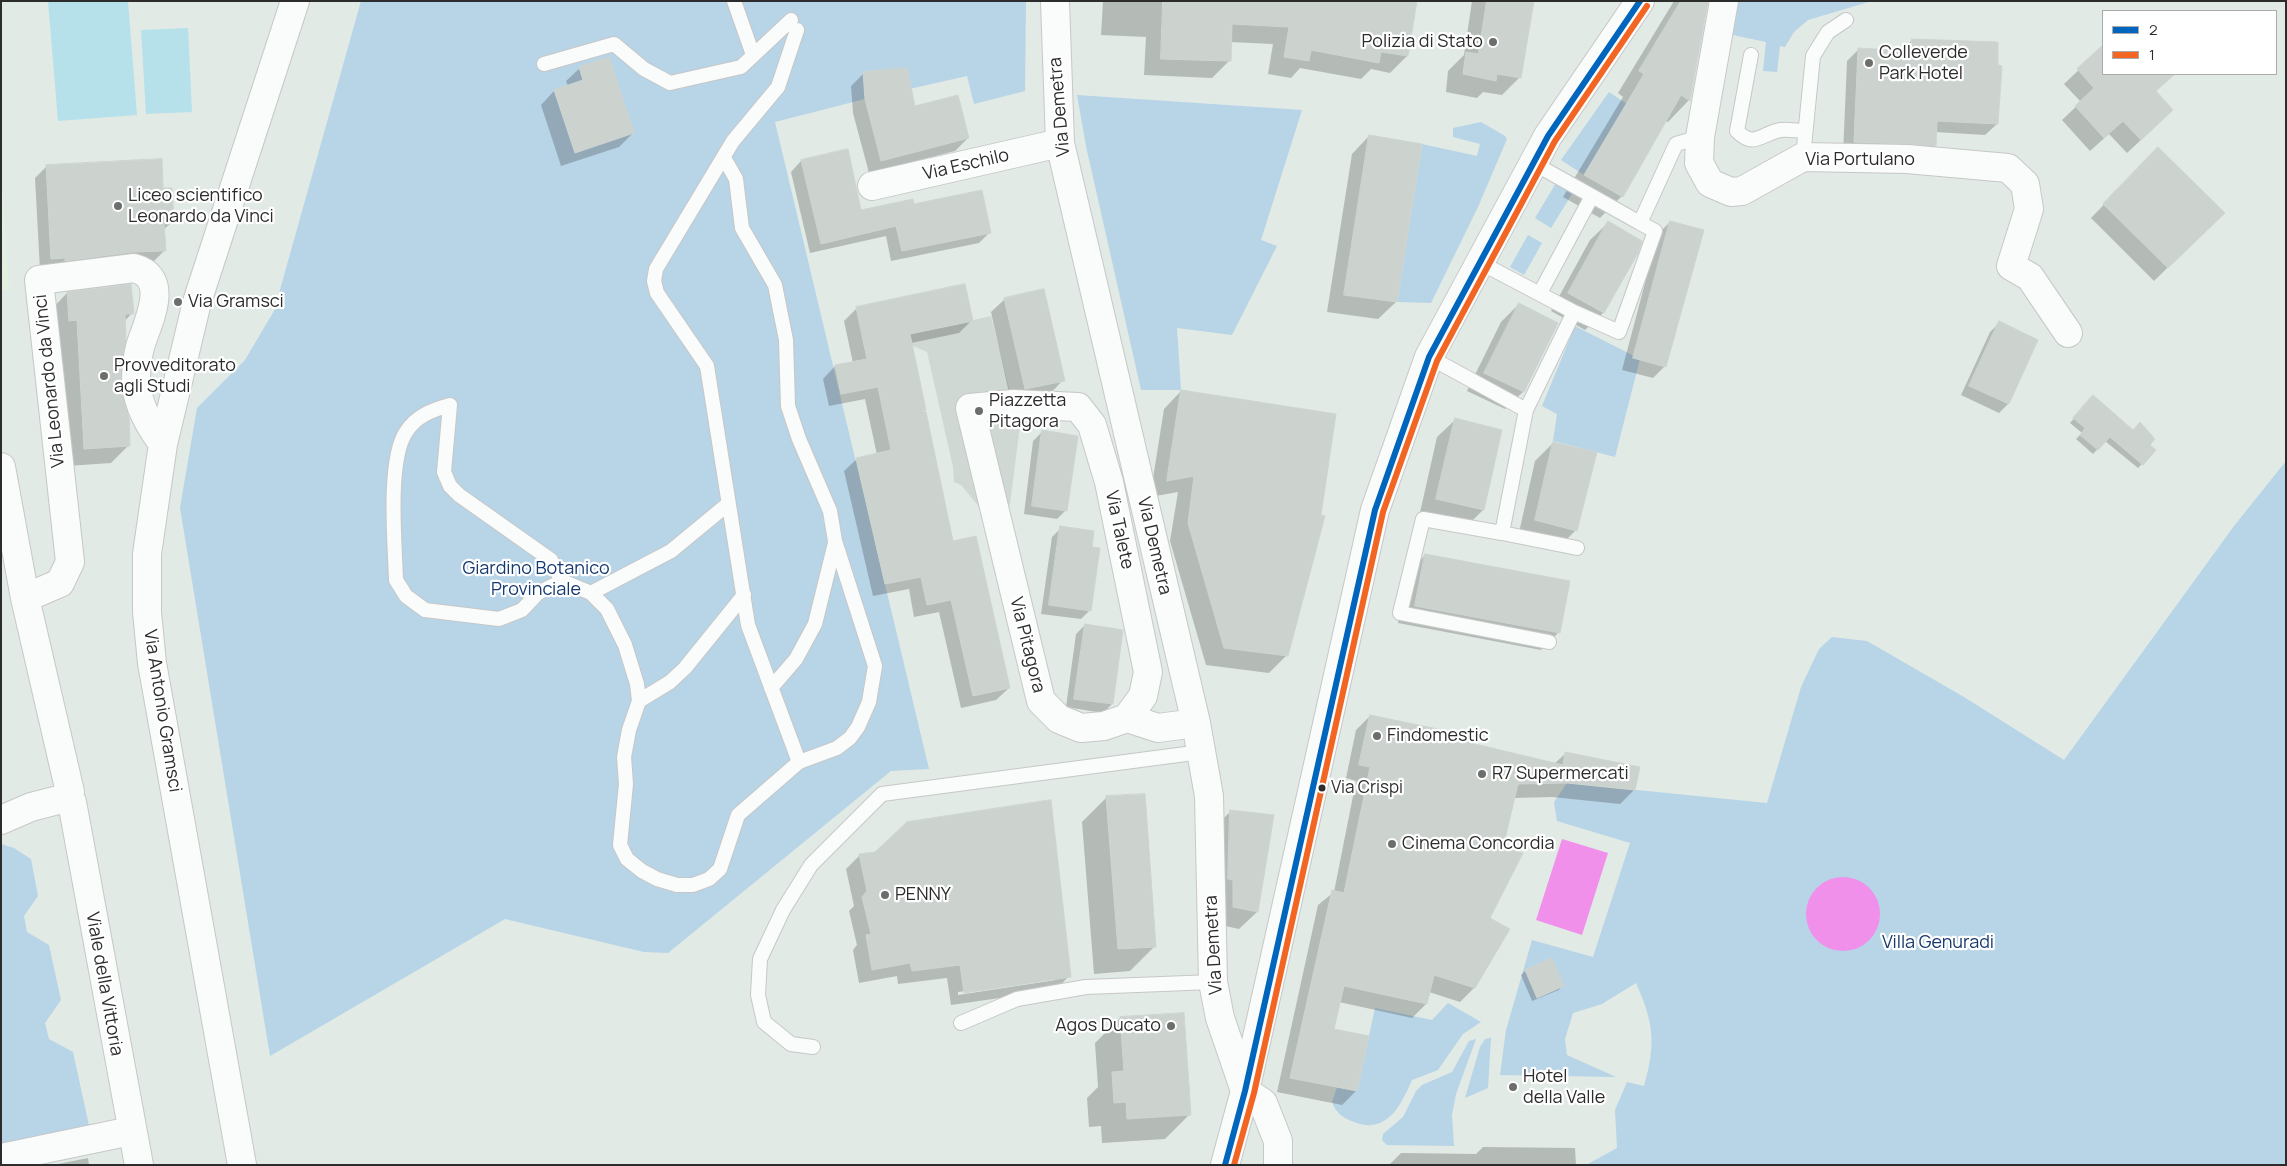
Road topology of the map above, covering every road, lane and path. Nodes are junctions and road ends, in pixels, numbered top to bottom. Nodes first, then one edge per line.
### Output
1 (295, 1) edge
2 (734, 1) edge
3 (1055, 1) edge
4 (1640, 1) edge
5 (1724, 1) edge
6 (1846, 20) dead end
7 (753, 55) junction
8 (1751, 55) dead end
9 (544, 64) dead end
10 (1700, 137) junction
11 (1060, 143) junction
12 (1804, 144) junction
13 (724, 158) junction
14 (1533, 163) junction
15 (872, 186) dead end
16 (1592, 196) junction
17 (1640, 223) junction
18 (1481, 263) junction
19 (1540, 293) junction
20 (1574, 312) junction
21 (2068, 333) dead end
22 (1429, 357) junction
23 (1013, 404) joint
24 (1526, 410) junction
25 (163, 444) junction
26 (1, 467) edge
27 (728, 504) junction
28 (1502, 533) junction
29 (836, 541) junction
30 (1577, 548) dead end
31 (562, 581) junction
32 (591, 593) junction
33 (744, 595) junction
34 (25, 598) junction
35 (1549, 642) dead end
36 (771, 688) junction
37 (639, 701) junction
38 (1127, 718) junction
39 (1196, 723) junction
40 (1201, 752) junction
41 (799, 762) junction
42 (69, 797) junction
43 (1, 820) edge
44 (1213, 982) junction
45 (961, 1023) dead end
46 (813, 1048) dead end
47 (1245, 1092) junction
48 (131, 1131) junction
49 (1, 1158) edge
50 (138, 1165) edge
51 (242, 1165) edge
52 (1225, 1165) edge
53 (1278, 1165) edge

1 - 25 street, Via Antonio Gramsci
2 - 7 lane
3 - 11 street, Via Demetra
4 - 14 street
5 - 10 street, Via Portulano
6 - 12 lane
7 - 9 lane
7 - 13 lane
8 - 12 lane
10 - 12 street, Via Portulano
10 - 17 lane
11 - 15 street, Via Eschilo
11 - 39 street, Via Demetra
12 - 21 street, Via Portulano
13 - 27 lane
13 - 29 lane
14 - 16 lane
14 - 18 street
16 - 17 lane
16 - 19 lane
17 - 20 lane
18 - 19 lane
18 - 22 street
19 - 20 lane
20 - 24 lane
22 - 24 lane
22 - 47 street
23 - 38 street, Via Talete
23 - 38 street, Via Pitagora
24 - 28 lane
25 - 34 street, Via Leonardo da Vinci
25 - 51 street, Via Antonio Gramsci
26 - 34 street, Viale della Vittoria
27 - 32 lane
27 - 33 lane
28 - 30 lane
28 - 35 lane
29 - 36 lane
29 - 41 lane
31 - 31 lane
31 - 32 lane
32 - 37 lane
33 - 36 lane
33 - 37 lane
34 - 42 street, Viale della Vittoria
36 - 41 lane
37 - 41 lane
38 - 39 street
39 - 40 street, Via Demetra
40 - 44 street, Via Demetra
40 - 46 lane
42 - 43 street
42 - 48 street, Viale della Vittoria
44 - 45 lane
44 - 47 street, Via Demetra
47 - 52 street
47 - 53 street
48 - 49 street
48 - 50 street, Viale della Vittoria

